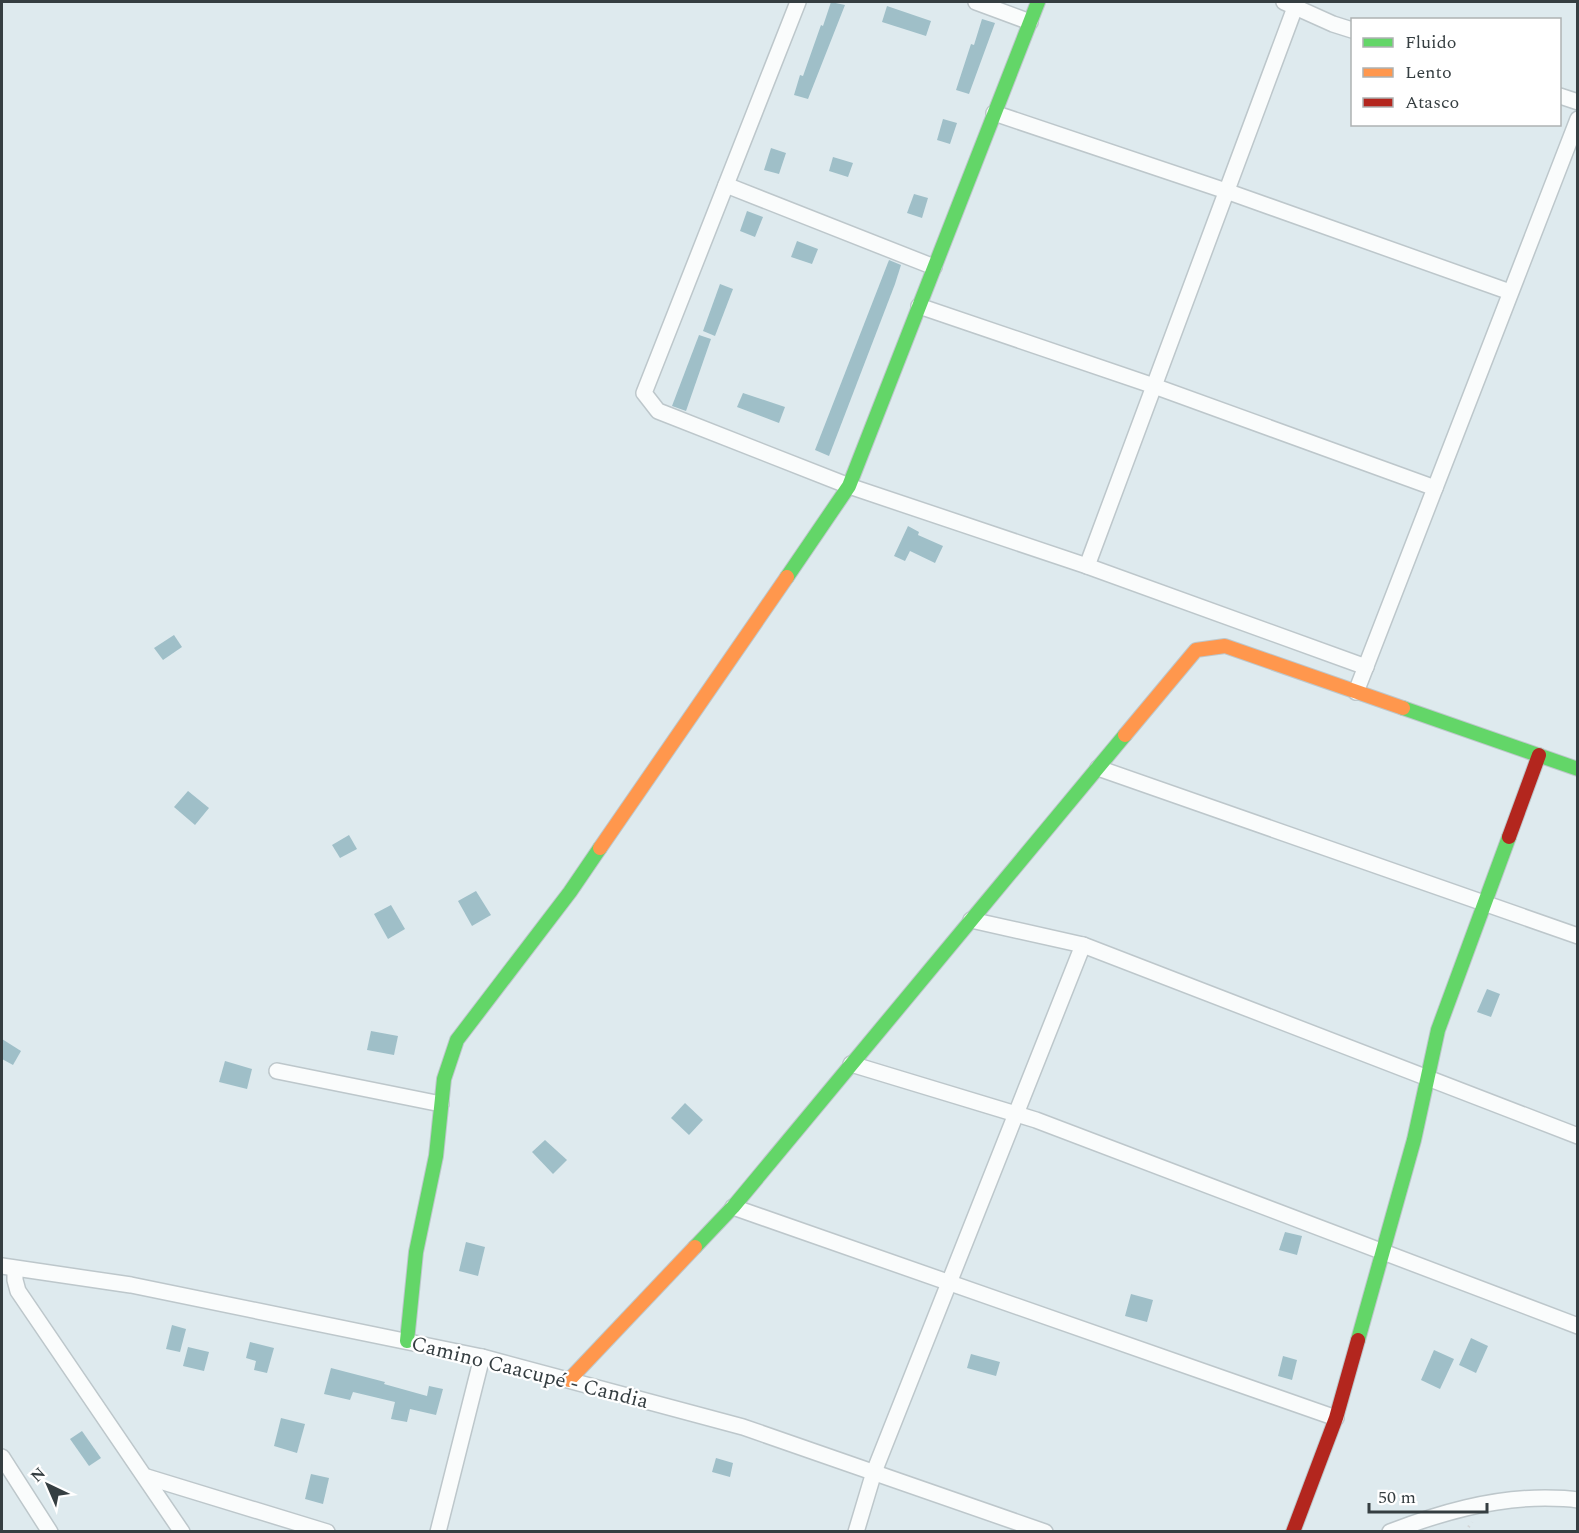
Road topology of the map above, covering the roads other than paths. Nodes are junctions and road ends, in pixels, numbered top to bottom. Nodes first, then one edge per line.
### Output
1 (798, 2) edge
2 (976, 2) edge
3 (1038, 2) edge
4 (1292, 3) edge
5 (1030, 22) junction
6 (1351, 29) edge
7 (1561, 96) edge
8 (1578, 102) edge
9 (994, 113) junction
10 (1578, 119) edge
11 (726, 185) junction
12 (1227, 191) junction
13 (934, 267) junction
14 (1510, 292) junction
15 (919, 306) junction
16 (1154, 386) junction
17 (849, 486) junction
18 (1435, 488) junction
19 (1087, 566) junction
20 (1366, 667) junction
21 (1356, 692) junction
22 (1539, 755) junction
23 (1098, 768) junction
24 (1578, 769) edge
25 (1485, 903) junction
26 (971, 920) junction
27 (1578, 936) edge
28 (1083, 945) junction
29 (851, 1065) junction
30 (277, 1071) dead end
31 (1427, 1078) junction
32 (441, 1104) junction
33 (1016, 1114) junction
34 (1578, 1136) edge
35 (733, 1207) junction
36 (1383, 1252) junction
37 (8, 1268) edge
38 (950, 1282) junction
39 (1578, 1326) edge
40 (407, 1341) junction
41 (482, 1357) junction
42 (569, 1380) junction
43 (1336, 1418) junction
44 (2, 1457) edge
45 (874, 1472) junction
46 (147, 1477) junction
47 (1578, 1500) edge
48 (50, 1532) edge
49 (182, 1532) edge
50 (327, 1532) edge
51 (438, 1532) edge
52 (856, 1532) edge
53 (1045, 1532) edge
54 (1293, 1532) edge
55 (1390, 1532) edge

1 - 11 street
2 - 5 street
3 - 5 street
4 - 6 street
4 - 12 street
5 - 9 street
7 - 8 street
9 - 12 street
9 - 13 street
10 - 14 street
11 - 13 street
11 - 17 street
12 - 14 street
12 - 16 street
13 - 15 street
14 - 18 street
15 - 16 street
15 - 17 street
16 - 18 street
16 - 19 street
17 - 19 street
17 - 32 street
18 - 20 street
19 - 20 street
20 - 21 street
21 - 22 street
21 - 23 street
22 - 24 street
22 - 25 street
23 - 25 street
23 - 26 street
25 - 27 street
25 - 31 street
26 - 28 street
26 - 29 street
28 - 31 street
28 - 33 street
29 - 33 street
29 - 35 street
30 - 32 street
31 - 34 street
31 - 36 street
32 - 40 street
33 - 36 street
33 - 38 street
35 - 38 street
35 - 42 street
36 - 39 street
36 - 43 street
37 - 40 street, Camino Caacupé - Candia
37 - 46 street
38 - 43 street
38 - 45 street
40 - 41 street, Camino Caacupé - Candia
41 - 42 street, Camino Caacupé - Candia
41 - 51 street
42 - 45 street, Camino Caacupé - Candia
43 - 54 street
44 - 48 street
45 - 52 street
45 - 53 street, Camino Caacupé - Candia
46 - 49 street
46 - 50 street
47 - 55 street

